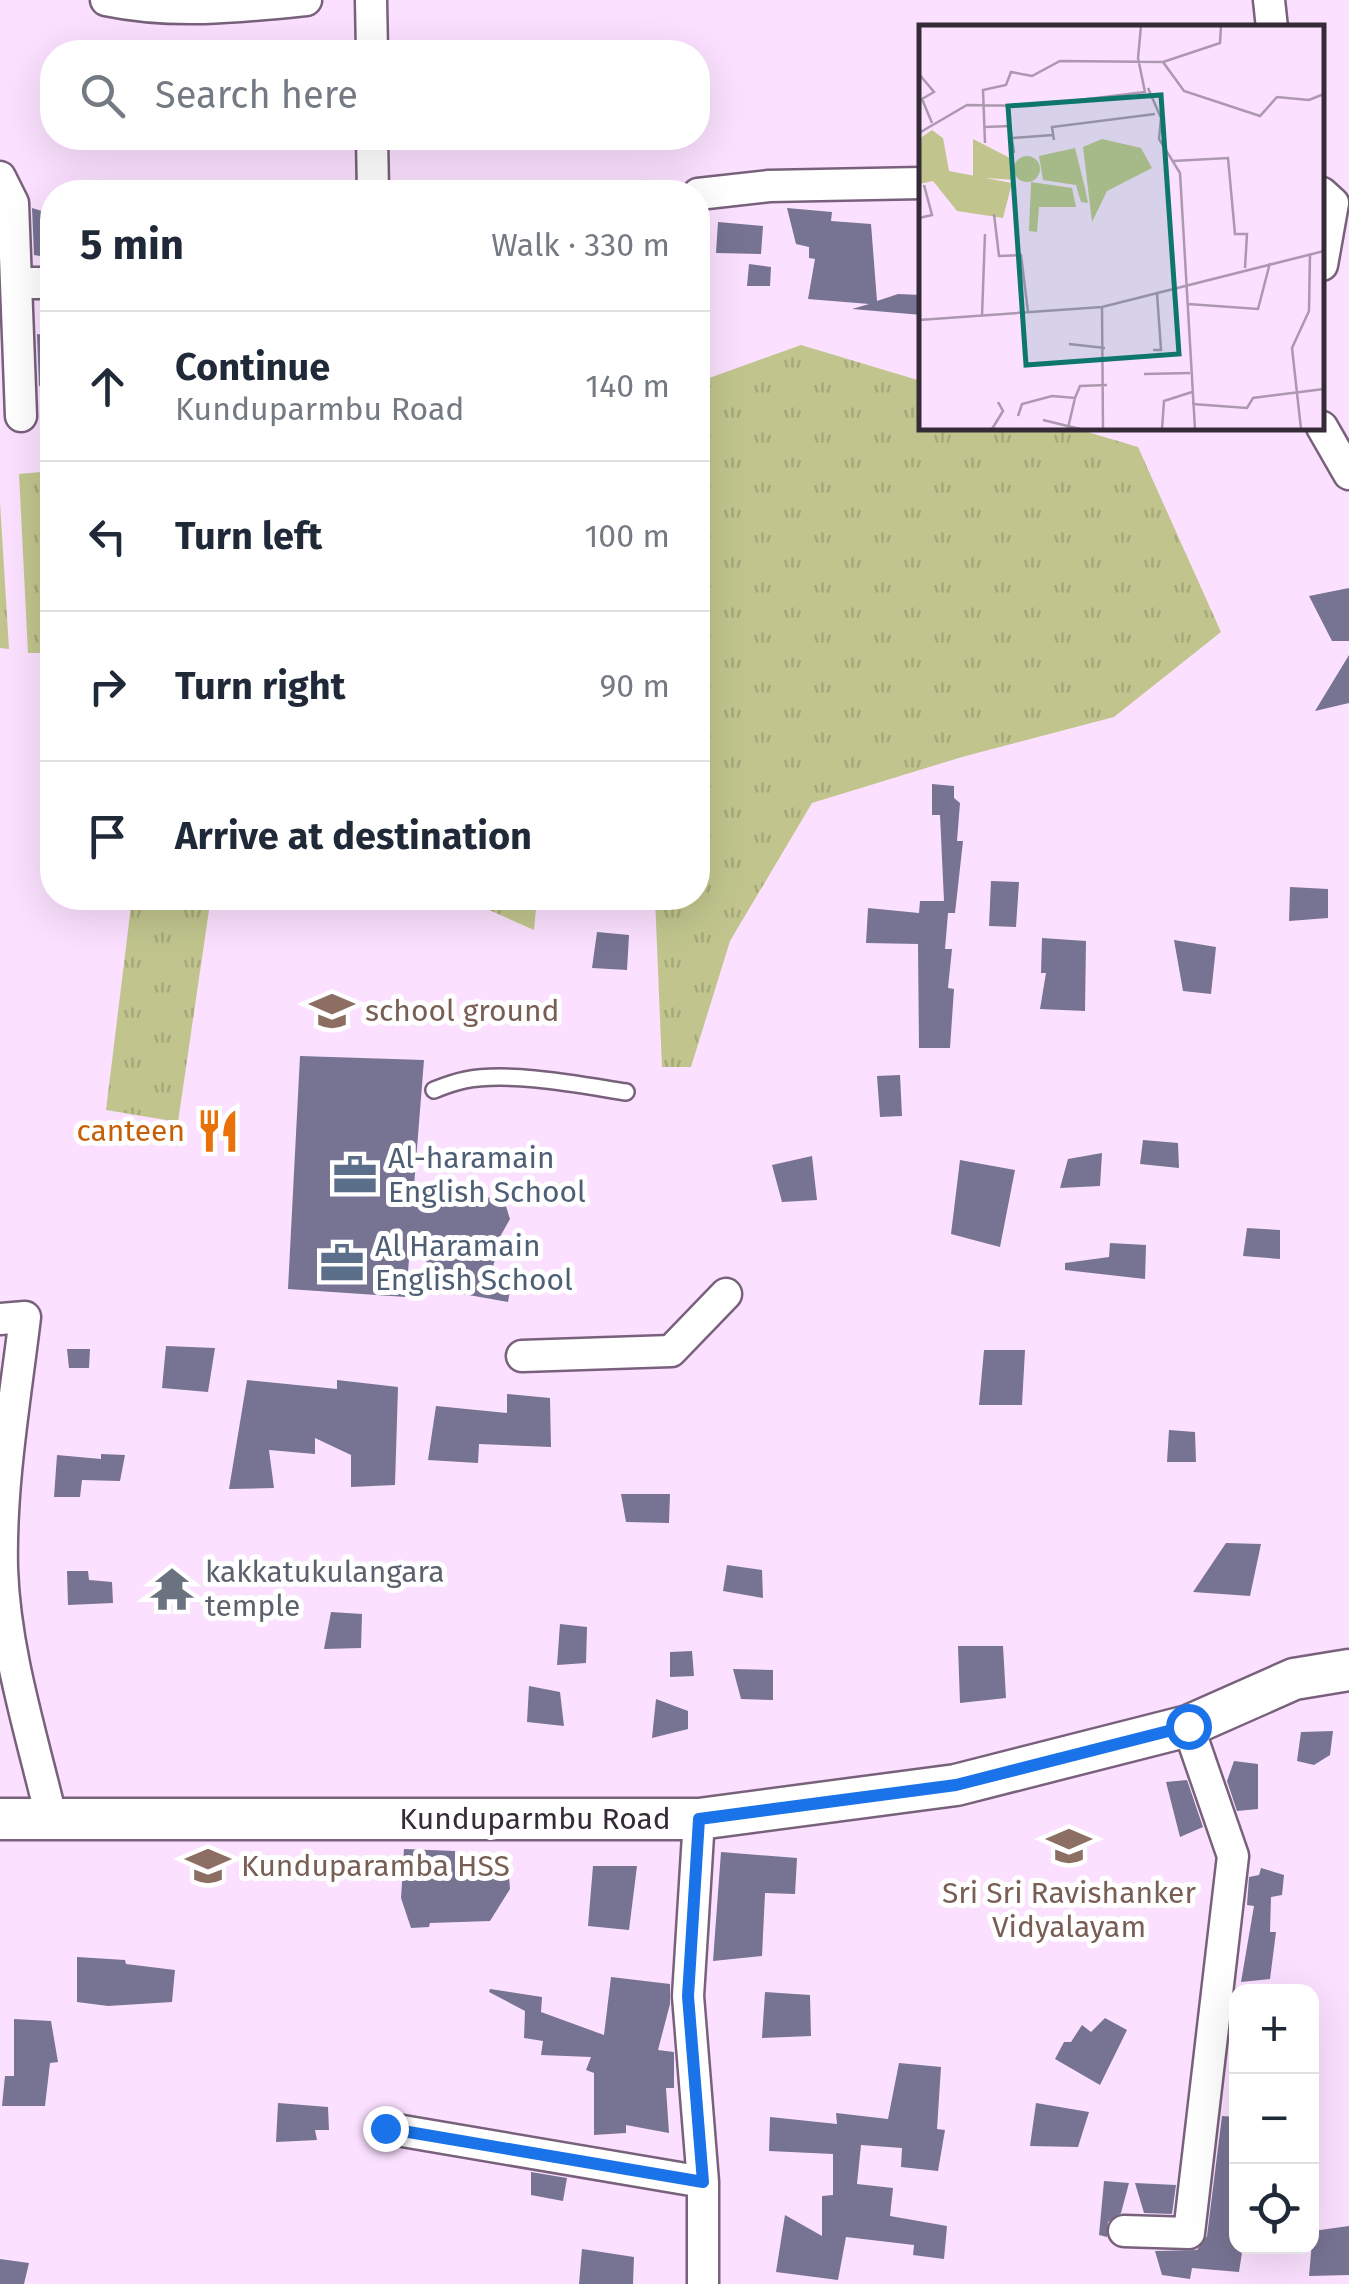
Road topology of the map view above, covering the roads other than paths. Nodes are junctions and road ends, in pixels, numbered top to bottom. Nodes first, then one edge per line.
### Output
1 (106, 0) edge
2 (306, 0) edge
3 (371, 0) edge
4 (1270, 0) edge
5 (1272, 25) edge
6 (372, 40) edge
7 (372, 150) edge
8 (0, 177) edge
9 (372, 180) edge
10 (919, 182) edge
11 (710, 193) edge
12 (1324, 195) edge
13 (1324, 254) edge
14 (40, 283) edge
15 (16, 284) junction
16 (20, 416) dead end
17 (1324, 430) edge
18 (1349, 474) edge
19 (434, 1090) dead end
20 (626, 1092) dead end
21 (726, 1294) dead end
22 (0, 1319) edge
23 (522, 1356) dead end
24 (1349, 1670) edge
25 (1188, 1726) junction
26 (51, 1817) junction
27 (0, 1819) edge
28 (699, 1819) junction
29 (385, 2128) dead end
30 (703, 2182) junction
31 (1124, 2231) dead end
32 (703, 2284) edge

1 - 2 street
3 - 6 street
4 - 5 street
7 - 9 street
8 - 15 street
10 - 11 street
12 - 13 street
14 - 15 street
15 - 16 street
17 - 18 street
19 - 20 lane
21 - 23 street
22 - 26 street
24 - 25 main road, Kunduparmbu Road
25 - 28 main road, Kunduparmbu Road
25 - 31 street
26 - 27 main road, Kunduparmbu Road
26 - 28 main road, Kunduparmbu Road
28 - 30 street
29 - 30 street
30 - 32 street

